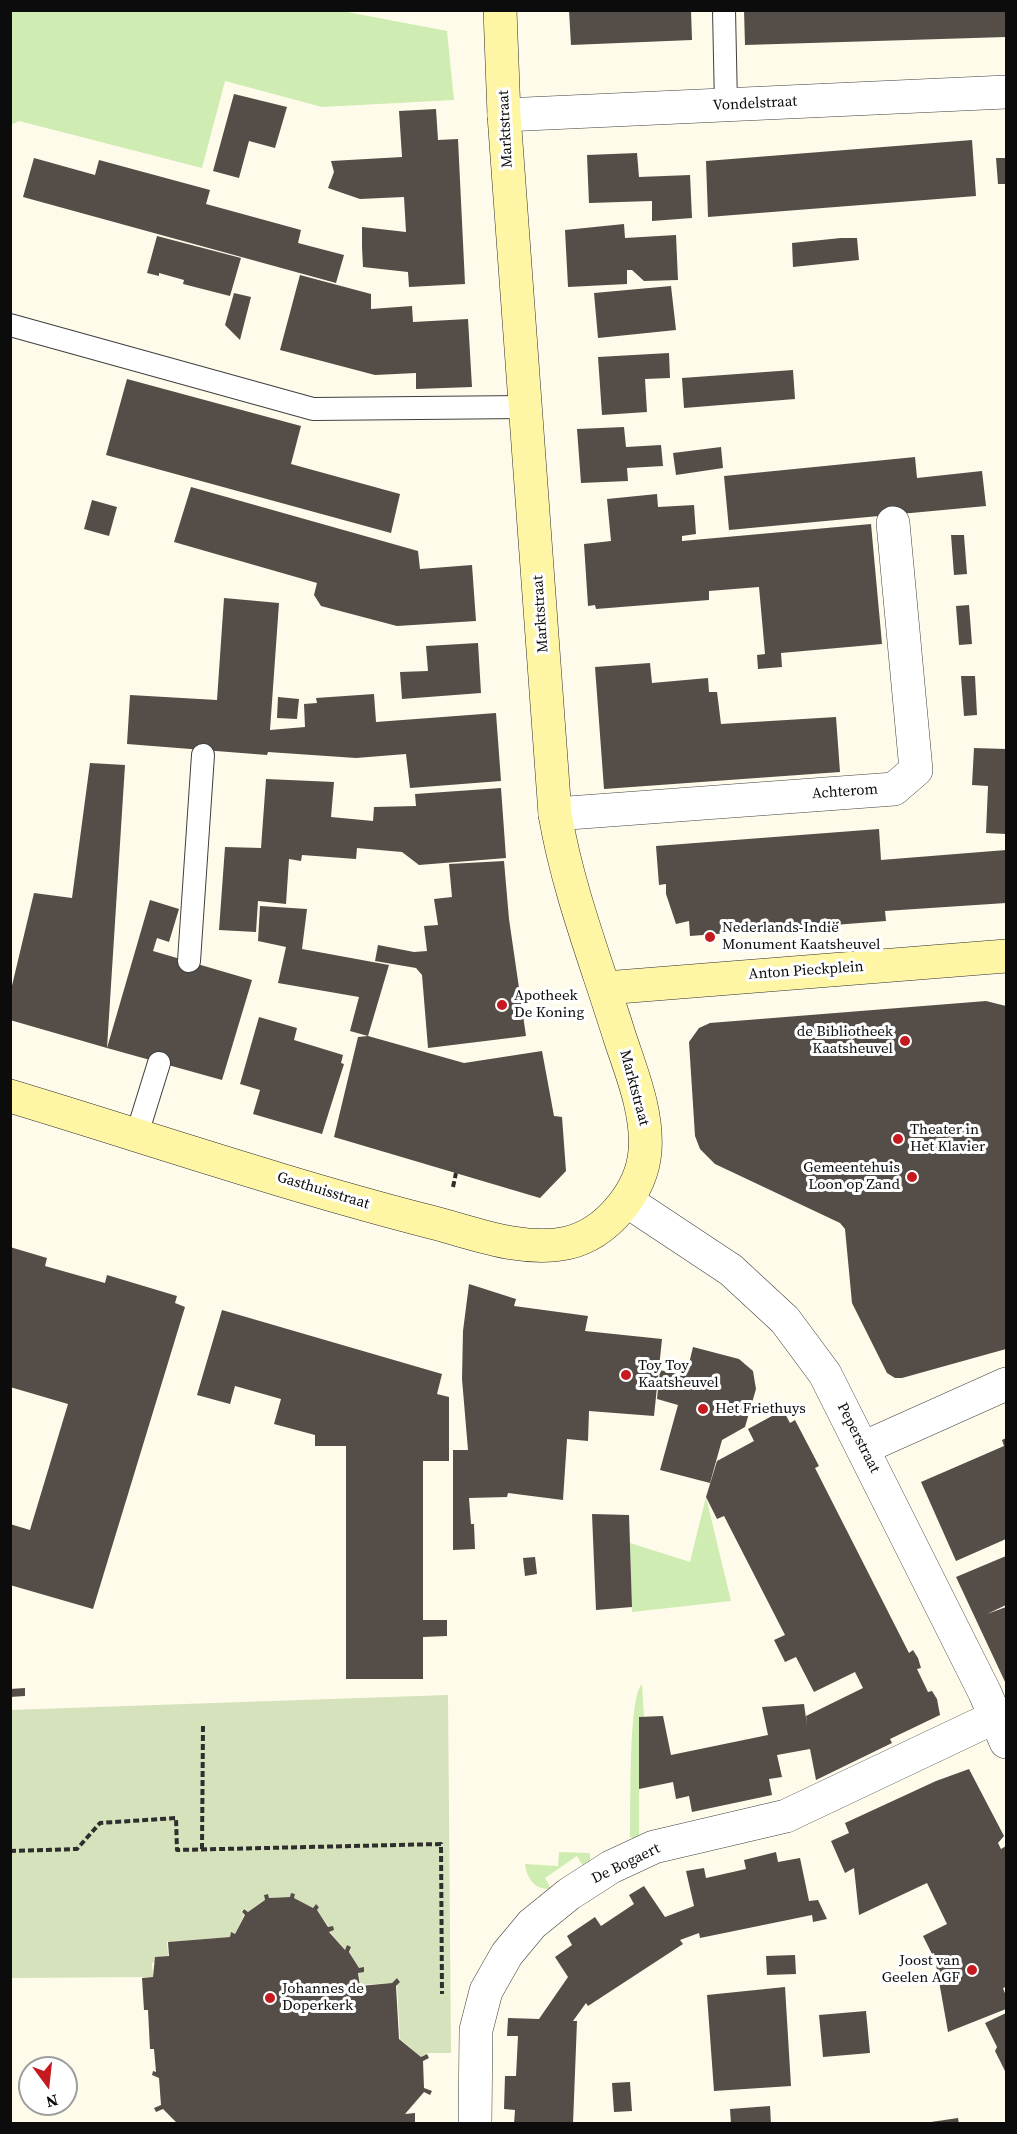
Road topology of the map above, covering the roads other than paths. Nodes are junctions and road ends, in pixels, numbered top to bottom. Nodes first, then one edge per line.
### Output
1 (500, 10) edge
2 (724, 10) edge
3 (1006, 92) edge
4 (726, 105) junction
5 (504, 115) junction
6 (10, 325) edge
7 (524, 407) junction
8 (893, 523) dead end
9 (202, 755) dead end
10 (555, 814) junction
11 (1006, 956) edge
12 (189, 961) dead end
13 (605, 988) junction
14 (159, 1063) dead end
15 (10, 1096) edge
16 (137, 1134) junction
17 (627, 1201) junction
18 (1006, 1384) edge
19 (863, 1448) junction
20 (1001, 1730) edge
21 (474, 2124) edge

1 - 5 street, Marktstraat
2 - 4 lane
3 - 4 street, Vondelstraat
4 - 5 street, Vondelstraat
5 - 7 street, Marktstraat
6 - 7 lane
7 - 10 street, Marktstraat
8 - 10 street, Achterom
9 - 12 lane
10 - 13 street, Marktstraat
11 - 13 street, Anton Pieckplein
13 - 17 street, Marktstraat
14 - 16 lane
15 - 16 street, Gasthuisstraat
16 - 17 street, Gasthuisstraat
17 - 19 street, Peperstraat
18 - 19 street
19 - 20 street, Peperstraat
20 - 21 street, De Bogaert

